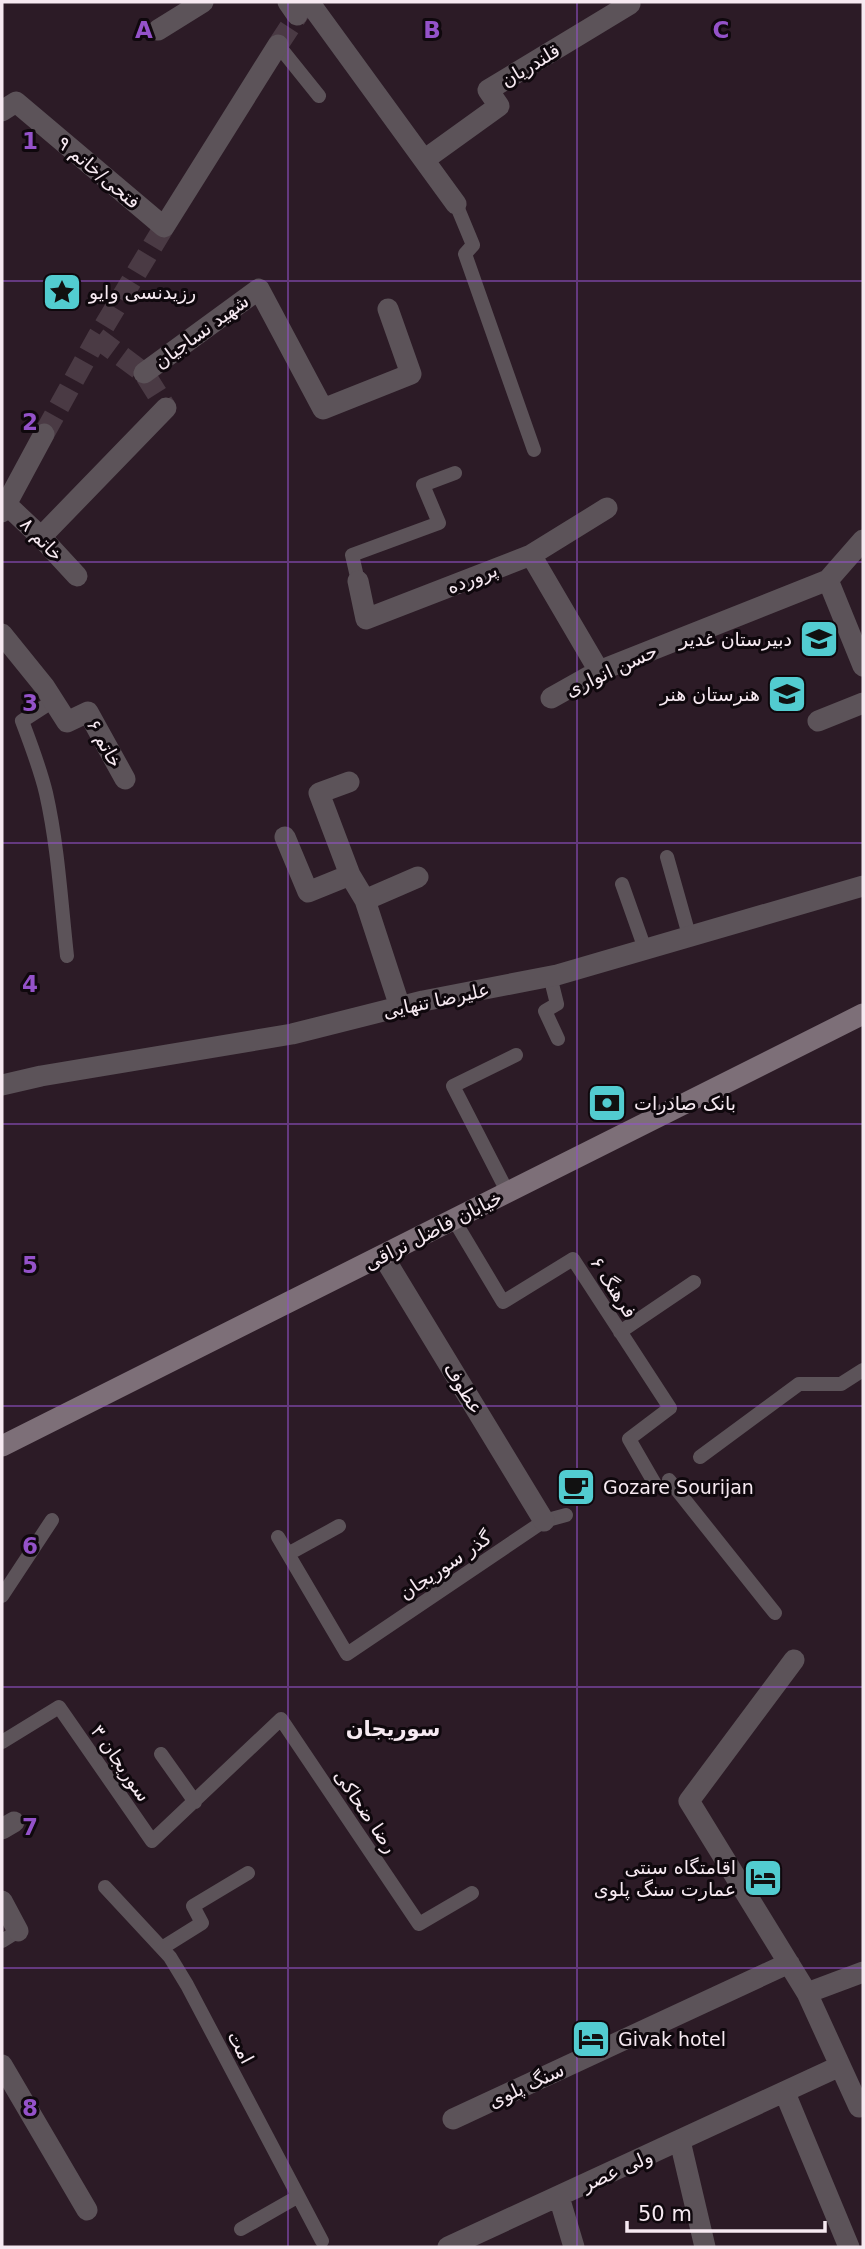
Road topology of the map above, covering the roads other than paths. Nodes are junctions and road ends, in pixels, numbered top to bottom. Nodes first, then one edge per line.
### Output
1 (203, 2) edge
2 (631, 4) dead end
3 (298, 6) edge
4 (158, 30) dead end
5 (278, 45) joint
6 (319, 96) dead end
7 (2, 111) edge
8 (424, 160) junction
9 (456, 204) joint
10 (388, 309) dead end
11 (144, 373) dead end
12 (166, 408) dead end
13 (44, 434) tunnel mouth
14 (534, 450) dead end
15 (455, 473) dead end
16 (3, 505) edge
17 (607, 508) dead end
18 (41, 537) junction
19 (863, 540) edge
20 (531, 555) junction
21 (76, 576) dead end
22 (828, 580) junction
23 (358, 581) joint
24 (2, 635) edge
25 (863, 666) edge
26 (599, 671) junction
27 (551, 698) dead end
28 (53, 701) junction
29 (863, 703) edge
30 (818, 721) dead end
31 (125, 779) dead end
32 (349, 782) dead end
33 (285, 837) dead end
34 (667, 857) dead end
35 (350, 875) junction
36 (418, 877) dead end
37 (622, 884) dead end
38 (863, 886) edge
39 (365, 900) junction
40 (689, 935) junction
41 (645, 949) junction
42 (67, 956) dead end
43 (550, 976) junction
44 (400, 1007) junction
45 (863, 1014) edge
46 (558, 1039) dead end
47 (516, 1055) dead end
48 (2, 1085) edge
49 (508, 1193) junction
50 (454, 1220) junction
51 (383, 1256) junction
52 (694, 1282) dead end
53 (620, 1332) junction
54 (863, 1370) edge
55 (2, 1446) edge
56 (700, 1457) dead end
57 (566, 1515) dead end
58 (52, 1520) dead end
59 (544, 1521) junction
60 (339, 1526) dead end
61 (278, 1537) dead end
62 (288, 1554) junction
63 (2, 1596) edge
64 (775, 1613) dead end
65 (793, 1660) dead end
66 (2, 1742) edge
67 (161, 1754) dead end
68 (195, 1802) junction
69 (248, 1873) dead end
70 (105, 1886) dead end
71 (472, 1893) dead end
72 (2, 1901) edge
73 (10, 1936) edge
74 (162, 1948) junction
75 (789, 1963) junction
76 (863, 1972) edge
77 (807, 1993) junction
78 (2, 2066) edge
79 (840, 2066) junction
80 (785, 2093) junction
81 (861, 2106) edge
82 (453, 2119) dead end
83 (680, 2141) junction
84 (298, 2197) junction
85 (559, 2197) junction
86 (87, 2210) dead end
87 (241, 2229) dead end
88 (322, 2241) dead end
89 (448, 2247) edge
90 (574, 2247) edge
91 (705, 2247) edge
92 (849, 2247) edge

1 - 4 street
2 - 8 street, قلندریان
3 - 8 street
5 - 6 lane
5 - 7 street, فتحی/خاتم ۹
8 - 9 street
9 - 14 lane
10 - 11 street, شهید نساجیان
12 - 18 street
13 - 16 street
15 - 23 lane
16 - 18 street, خاتم ۸
17 - 20 street, پرورده
18 - 21 street, خاتم ۸
19 - 22 street
20 - 23 street, پرورده
20 - 26 street
22 - 25 street
22 - 26 street, حسن انواری
24 - 28 street, خاتم ۶
26 - 27 street, حسن انواری
28 - 31 street, خاتم ۶
28 - 42 lane
29 - 30 street
32 - 35 street
33 - 35 street
34 - 40 lane
35 - 39 street
36 - 39 street
37 - 41 lane
38 - 40 street, علیرضا تنهایی
39 - 44 street
40 - 41 street, علیرضا تنهایی
41 - 43 street, علیرضا تنهایی
43 - 44 street, علیرضا تنهایی
43 - 46 lane
44 - 48 street, علیرضا تنهایی
45 - 49 main road, خیابان فاضل نراقی
47 - 49 lane
49 - 50 main road, خیابان فاضل نراقی
50 - 51 main road, خیابان فاضل نراقی
50 - 53 lane, فرهنگ ۶
51 - 55 main road, خیابان فاضل نراقی
51 - 59 street, عطوف
52 - 53 lane
53 - 64 lane, فرهنگ ۶
54 - 56 lane
57 - 59 lane, گذر سوریجان
58 - 63 lane
59 - 62 lane, گذر سوریجان
60 - 62 lane
61 - 62 lane
65 - 75 street
66 - 68 lane, سوریجان ۳
67 - 68 lane
68 - 71 lane, رضا ضحاکی
69 - 74 lane
70 - 74 lane, امت
72 - 73 street
74 - 84 lane, امت
75 - 77 street
75 - 82 street, سنگ پلوی
76 - 77 street
77 - 79 street
78 - 86 street
79 - 80 street, ولی عصر
79 - 81 street
80 - 83 street, ولی عصر
80 - 92 street
83 - 85 street, ولی عصر
83 - 91 street
84 - 87 lane
84 - 88 lane, امت
85 - 89 street, ولی عصر
85 - 90 street

